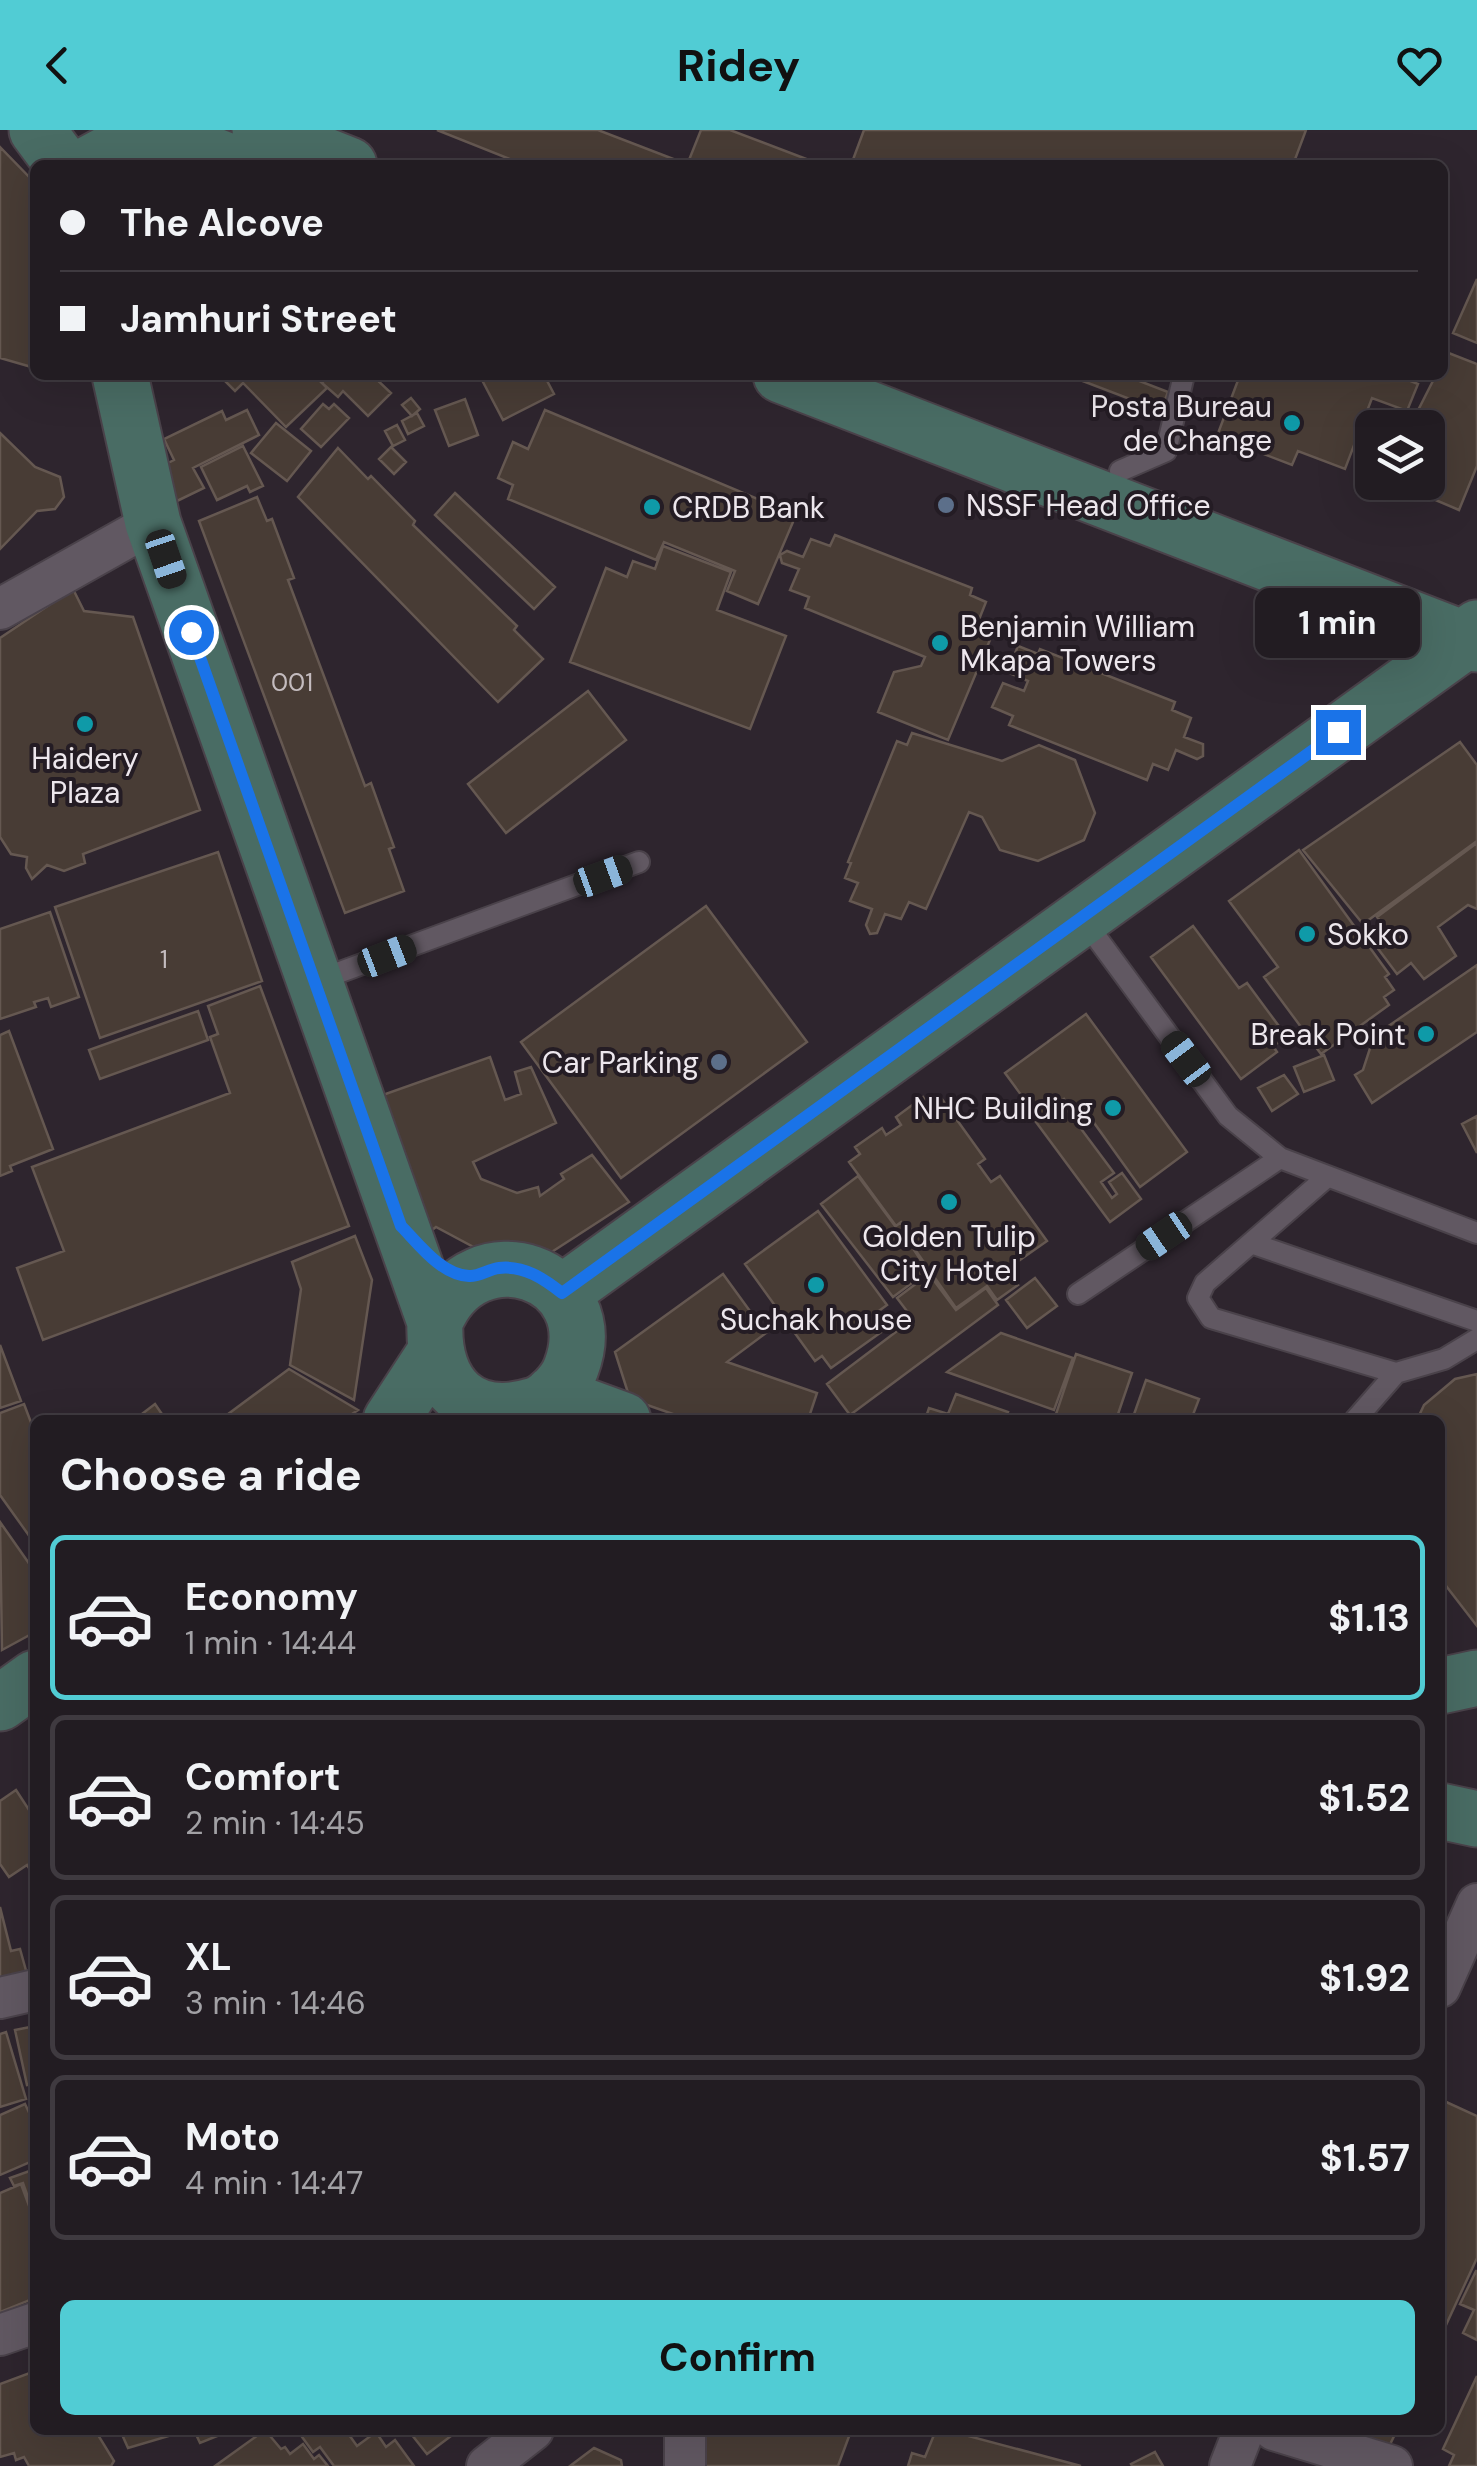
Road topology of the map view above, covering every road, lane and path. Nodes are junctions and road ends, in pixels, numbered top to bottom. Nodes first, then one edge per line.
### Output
1 (38, 130) edge
2 (260, 130) edge
3 (158, 134) edge
4 (348, 152) edge
5 (59, 160) edge
6 (96, 160) edge
7 (225, 160) edge
8 (121, 380) edge
9 (795, 380) edge
10 (891, 380) edge
11 (1183, 380) edge
12 (1120, 471) junction
13 (152, 523) junction
14 (0, 610) edge
15 (1474, 631) edge
16 (639, 862) dead end
17 (1082, 918) junction
18 (314, 982) junction
19 (1280, 1158) junction
20 (1327, 1177) junction
21 (401, 1226) junction
22 (1477, 1233) edge
23 (1251, 1242) junction
24 (469, 1276) junction
25 (562, 1293) junction
26 (1078, 1294) dead end
27 (1477, 1321) edge
28 (1477, 1339) edge
29 (1396, 1373) junction
30 (452, 1386) edge
31 (552, 1394) junction
32 (400, 1415) edge
33 (609, 1415) edge
34 (1359, 1415) edge
35 (1477, 1678) edge
36 (30, 1682) edge
37 (1445, 1685) edge
38 (0, 1703) edge
39 (30, 1711) edge
40 (0, 1732) edge
41 (1445, 1812) edge
42 (1477, 1819) edge
43 (1477, 1904) edge
44 (1457, 1969) edge
45 (30, 1991) edge
46 (0, 1998) edge
47 (30, 2324) edge
48 (0, 2335) edge
49 (527, 2435) edge
50 (685, 2435) edge
51 (1242, 2435) edge
52 (1282, 2435) edge
53 (1311, 2454) edge
54 (487, 2466) edge
55 (685, 2466) edge
56 (1230, 2466) edge
57 (1392, 2466) edge

1 - 5 street
2 - 4 street
3 - 6 street
3 - 7 street
8 - 13 street
9 - 15 street
10 - 12 street
11 - 12 lane
12 - 15 street
13 - 14 street
13 - 18 street
15 - 17 street
16 - 18 lane
17 - 19 lane
17 - 25 street
18 - 21 street
19 - 20 lane
19 - 26 lane
20 - 22 lane
20 - 23 lane
21 - 24 street
21 - 30 street
23 - 27 lane
23 - 29 lane
24 - 25 street
24 - 30 street
25 - 31 street
28 - 29 lane
29 - 34 lane
30 - 31 street
30 - 32 street
31 - 33 street
35 - 37 street
36 - 38 street
39 - 40 street
41 - 42 street
43 - 44 street
45 - 46 street
47 - 48 street
49 - 54 street
50 - 55 street
51 - 56 street
52 - 53 street
53 - 57 street

